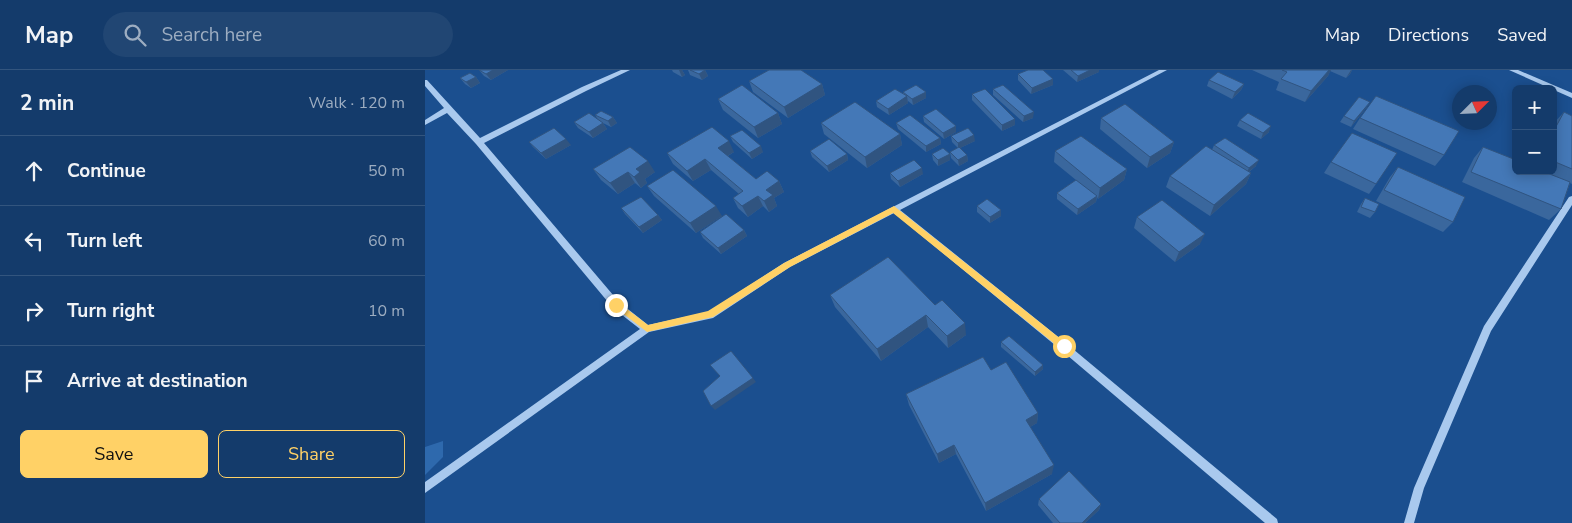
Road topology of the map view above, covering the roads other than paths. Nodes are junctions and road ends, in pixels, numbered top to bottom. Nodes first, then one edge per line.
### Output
1 (627, 70) edge
2 (1163, 70) edge
3 (1512, 70) edge
4 (425, 82) edge
5 (1572, 96) edge
6 (448, 109) junction
7 (425, 123) edge
8 (479, 142) junction
9 (1572, 199) edge
10 (894, 209) junction
11 (647, 328) junction
12 (425, 488) edge
13 (1273, 523) edge
14 (1409, 523) edge

1 - 8 street
2 - 10 street
3 - 5 street
4 - 6 street
6 - 7 street
6 - 8 street
8 - 11 street
9 - 14 street
10 - 11 street
10 - 13 street
11 - 12 street

